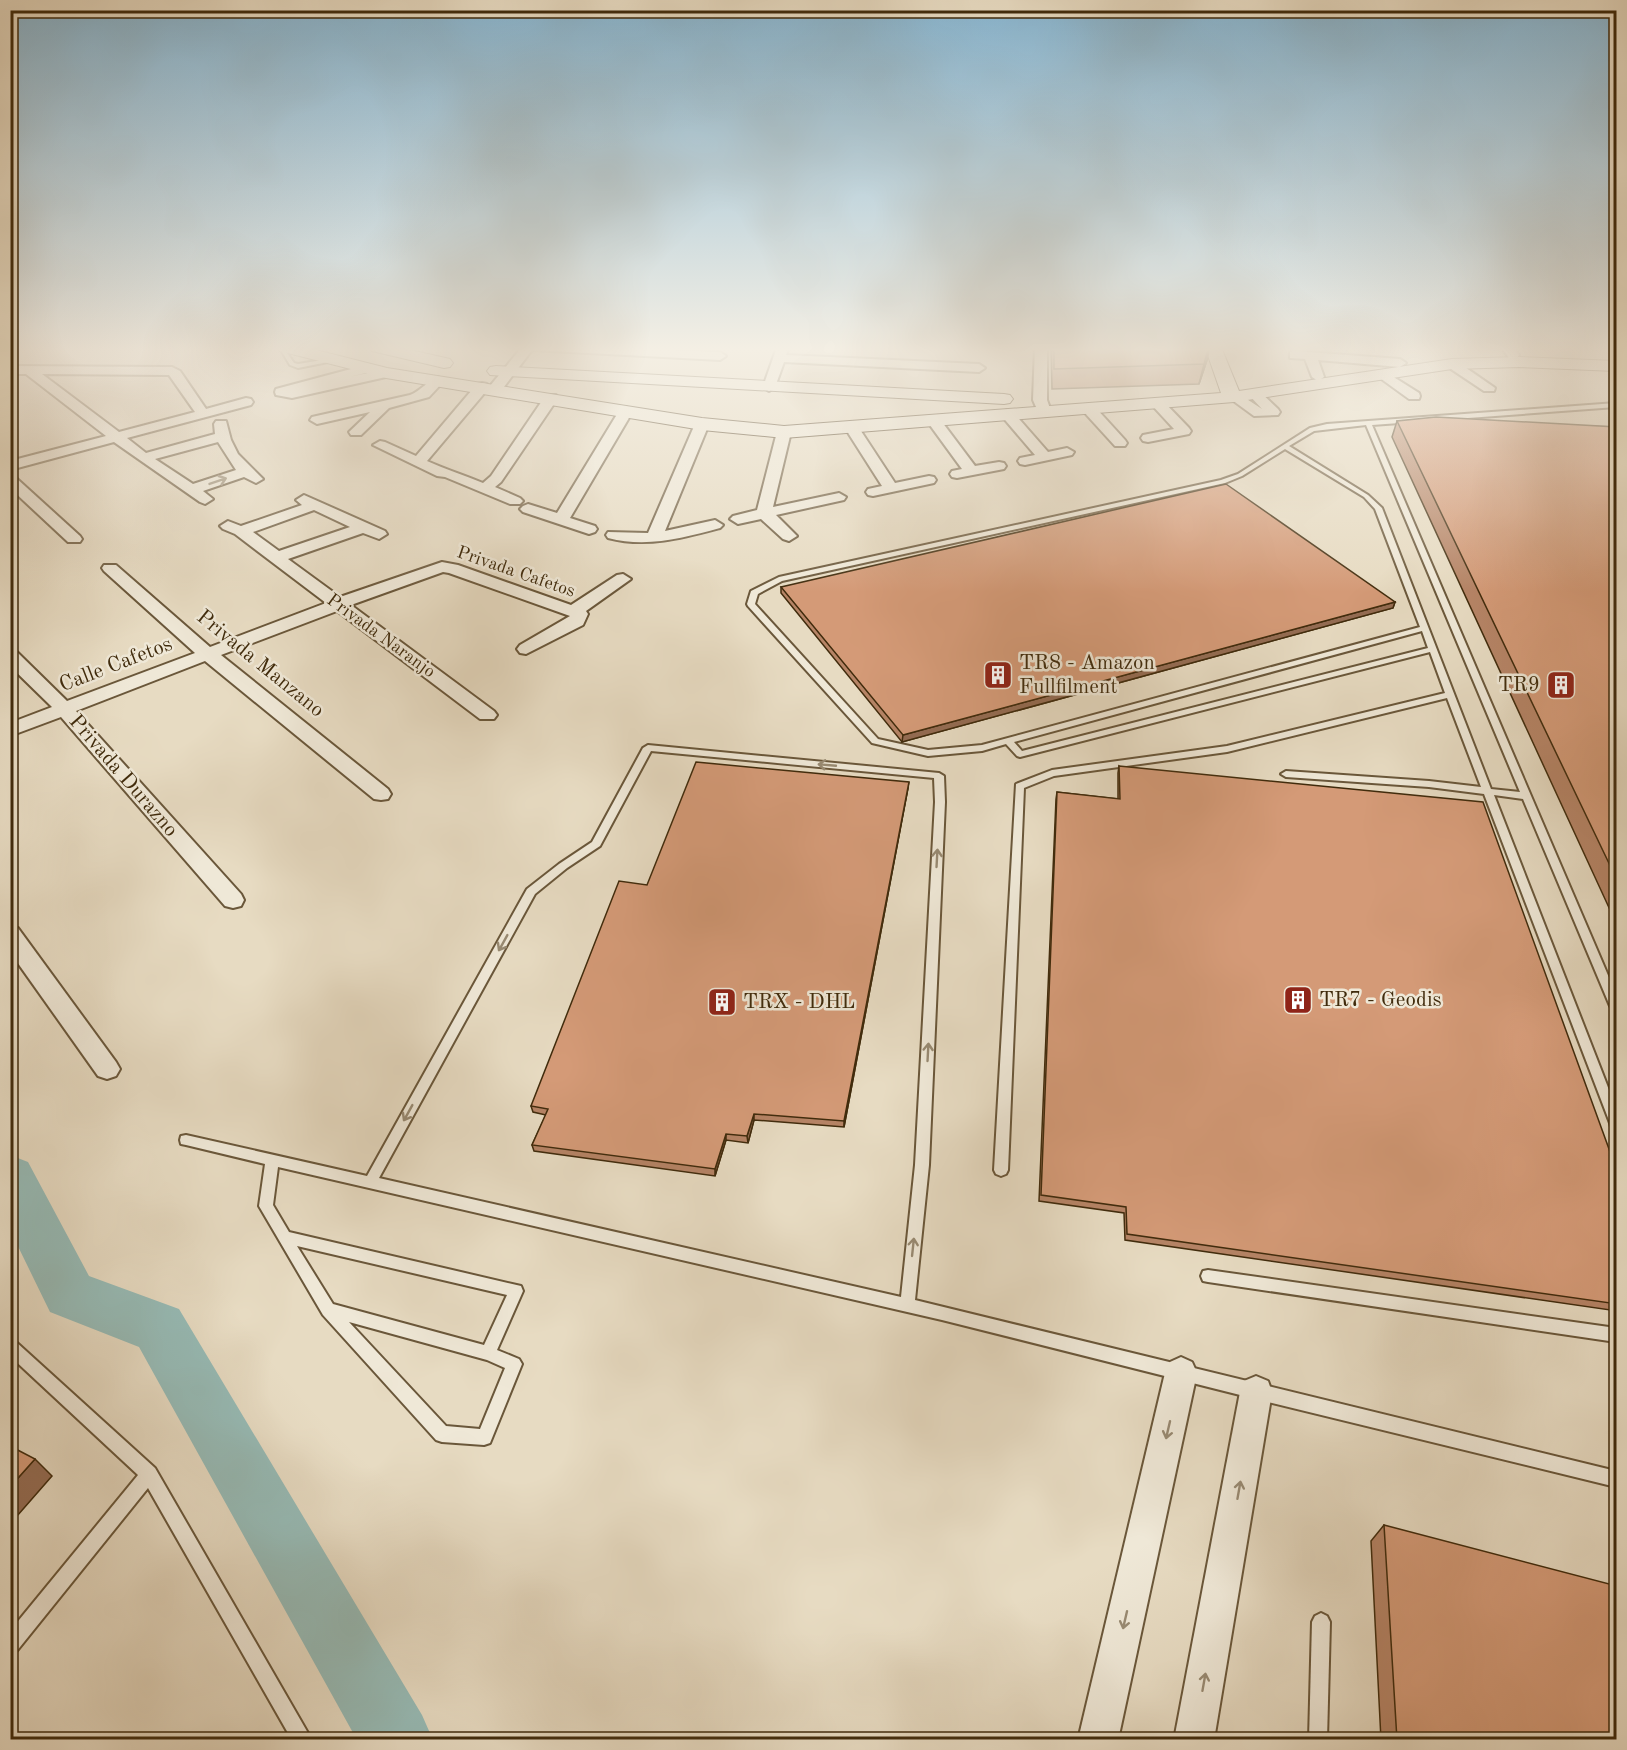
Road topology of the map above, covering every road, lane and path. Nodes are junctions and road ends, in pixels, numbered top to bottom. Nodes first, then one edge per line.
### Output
1 (852, 428) edge
2 (105, 429) edge
3 (150, 429) edge
4 (350, 429) edge
5 (365, 429) edge
6 (446, 429) edge
7 (530, 429) edge
8 (615, 429) edge
9 (700, 429) edge
10 (750, 429) edge
11 (841, 429) edge
12 (940, 429) edge
13 (1020, 429) edge
14 (1113, 429) edge
15 (1183, 429) edge
16 (1315, 429) edge
17 (1371, 429) edge
18 (784, 432) junction
19 (117, 438) junction
20 (380, 445) dead end
21 (1284, 447) junction
22 (1067, 452) dead end
23 (1046, 457) junction
24 (144, 458) junction
25 (1024, 461) dead end
26 (418, 462) junction
27 (10, 466) edge
28 (999, 466) dead end
29 (971, 471) junction
30 (956, 474) dead end
31 (10, 480) edge
32 (929, 480) dead end
33 (484, 488) junction
34 (891, 488) junction
35 (191, 490) junction
36 (873, 492) dead end
37 (839, 497) dead end
38 (205, 499) dead end
39 (764, 513) junction
40 (738, 519) dead end
41 (560, 521) junction
42 (715, 525) dead end
43 (364, 527) junction
44 (589, 530) dead end
45 (379, 534) dead end
46 (614, 535) dead end
47 (789, 536) dead end
48 (654, 538) junction
49 (74, 539) dead end
50 (275, 558) junction
51 (110, 568) dead end
52 (623, 579) dead end
53 (339, 603) junction
54 (576, 613) junction
55 (1424, 628) junction
56 (526, 649) dead end
57 (1432, 650) junction
58 (207, 654) junction
59 (10, 655) edge
60 (1450, 695) junction
61 (64, 709) junction
62 (487, 715) dead end
63 (10, 730) edge
64 (1008, 741) junction
65 (1286, 774) dead end
66 (1488, 792) junction
67 (381, 794) dead end
68 (1527, 796) junction
69 (233, 900) dead end
70 (10, 934) edge
71 (1617, 1006) edge
72 (107, 1069) dead end
73 (1617, 1123) edge
74 (186, 1140) dead end
75 (272, 1160) junction
76 (1001, 1170) dead end
77 (370, 1182) junction
78 (285, 1237) junction
79 (1208, 1276) dead end
80 (907, 1305) junction
81 (328, 1310) junction
82 (1617, 1335) edge
83 (10, 1346) edge
84 (488, 1353) junction
85 (1180, 1373) junction
86 (1256, 1392) junction
87 (149, 1474) junction
88 (1617, 1479) edge
89 (1321, 1622) dead end
90 (10, 1646) edge
91 (303, 1740) edge
92 (1098, 1740) edge
93 (1194, 1740) edge
94 (1318, 1740) edge

1 - 34 street
2 - 19 street
3 - 19 street
4 - 5 street
6 - 26 street
7 - 33 street
8 - 41 street
9 - 48 street
10 - 18 main road
11 - 18 main road
12 - 29 street
13 - 23 street
14 - 15 street
16 - 21 lane
17 - 68 lane
18 - 39 street
19 - 24 street
19 - 27 street
20 - 26 street
21 - 55 lane
21 - 64 lane
22 - 23 street
23 - 25 street
24 - 35 street
35 -> 24 street
26 - 33 street
28 - 29 street
29 - 30 street
31 - 49 street
32 - 34 street
33 - 41 street
34 - 36 street
35 - 38 street
37 - 39 street
39 - 40 street
39 - 47 street
41 - 44 street
42 - 48 street
43 - 45 street, Privada Naranjo
43 - 50 street
43 - 50 street, Privada Naranjo
46 - 48 street
50 - 53 street, Privada Naranjo
51 - 58 street, Privada Manzano
52 - 54 street
53 - 54 street, Privada Cafetos
53 - 58 street, Calle Cafetos
53 - 62 street, Privada Naranjo
54 - 56 street
55 - 57 lane
55 - 64 lane
57 - 60 lane
57 - 64 lane
58 - 61 street, Calle Cafetos
58 - 67 street, Privada Manzano
59 - 61 street, Privada Durazno
60 - 66 lane
60 - 76 lane
61 - 63 street, Calle Cafetos
61 - 69 street, Privada Durazno
65 - 66 lane
66 - 68 lane
66 - 73 lane
68 - 71 lane
70 - 72 street
74 - 75 lane
75 - 77 lane
75 - 78 lane
77 - 80 lane
80 -> 77 lane
78 - 81 lane
78 - 84 lane
79 - 82 lane
80 - 85 lane
81 - 84 lane
81 - 84 lane
83 - 87 lane
85 - 86 lane
85 -> 92 street
86 - 88 lane
93 -> 86 street
87 - 90 lane
87 - 91 lane
89 - 94 lane

